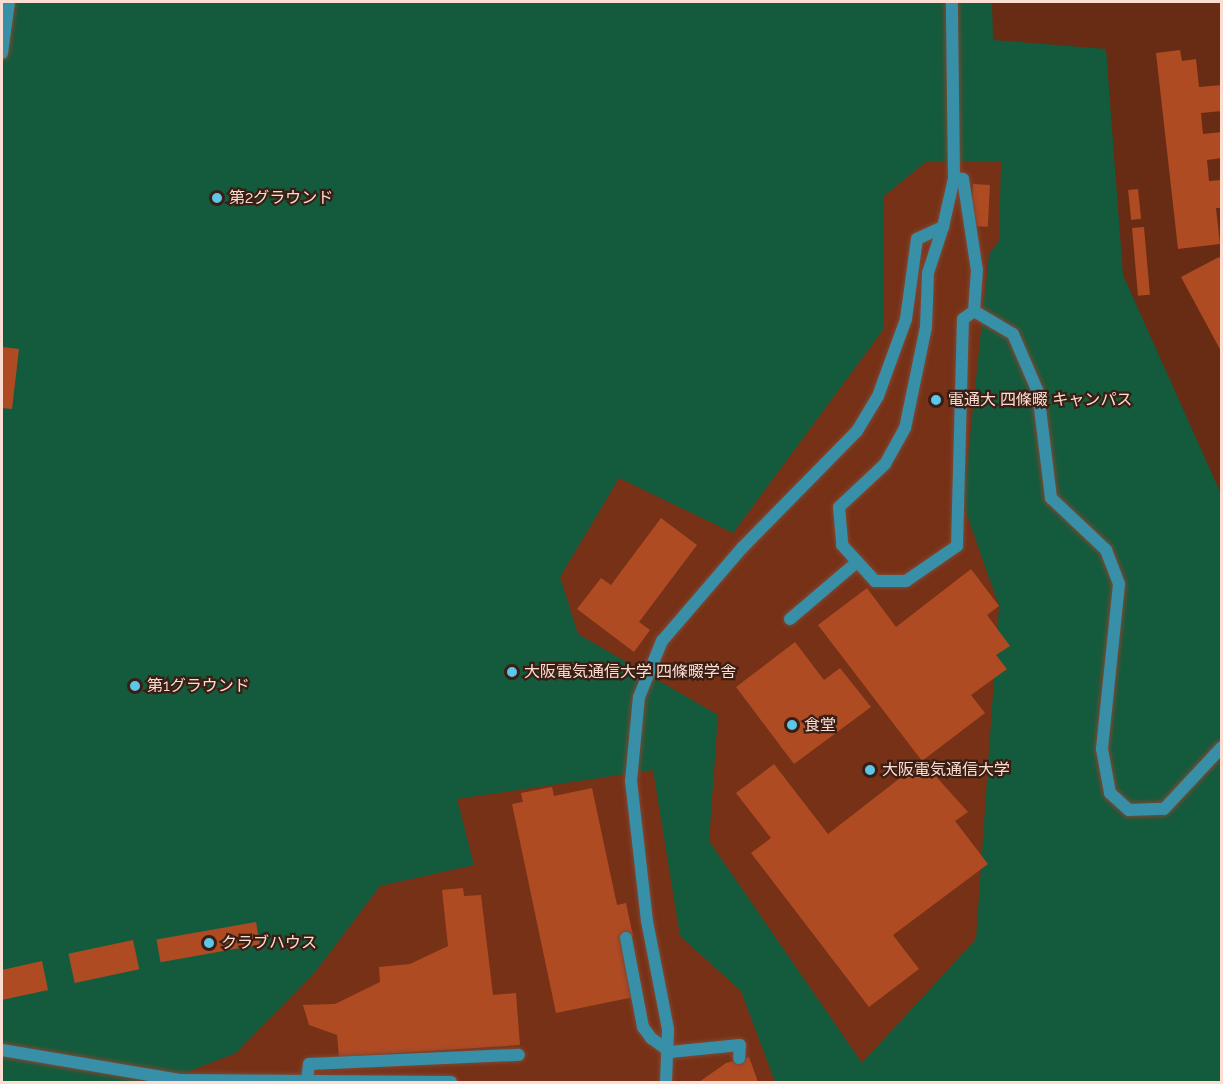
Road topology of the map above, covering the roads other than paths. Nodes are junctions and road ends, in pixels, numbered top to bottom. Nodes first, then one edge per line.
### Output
1 (9, 2) edge
2 (952, 2) edge
3 (2, 53) edge
4 (954, 177) junction
5 (943, 227) junction
6 (974, 311) junction
7 (857, 562) junction
8 (790, 619) dead end
9 (1221, 747) edge
10 (626, 938) dead end
11 (2, 1050) edge
12 (670, 1052) junction
13 (519, 1055) dead end
14 (739, 1058) dead end
15 (183, 1080) junction
16 (303, 1081) edge
17 (169, 1083) edge
18 (451, 1083) edge
19 (666, 1083) edge

1 - 3 lane
2 - 4 lane
4 - 5 lane
4 - 6 lane
5 - 7 lane
5 - 12 lane
6 - 7 lane
6 - 9 lane
7 - 8 lane
10 - 12 lane
11 - 15 lane
12 - 14 lane
12 - 19 lane
13 - 16 lane
15 - 16 lane
15 - 17 lane
16 - 18 lane

